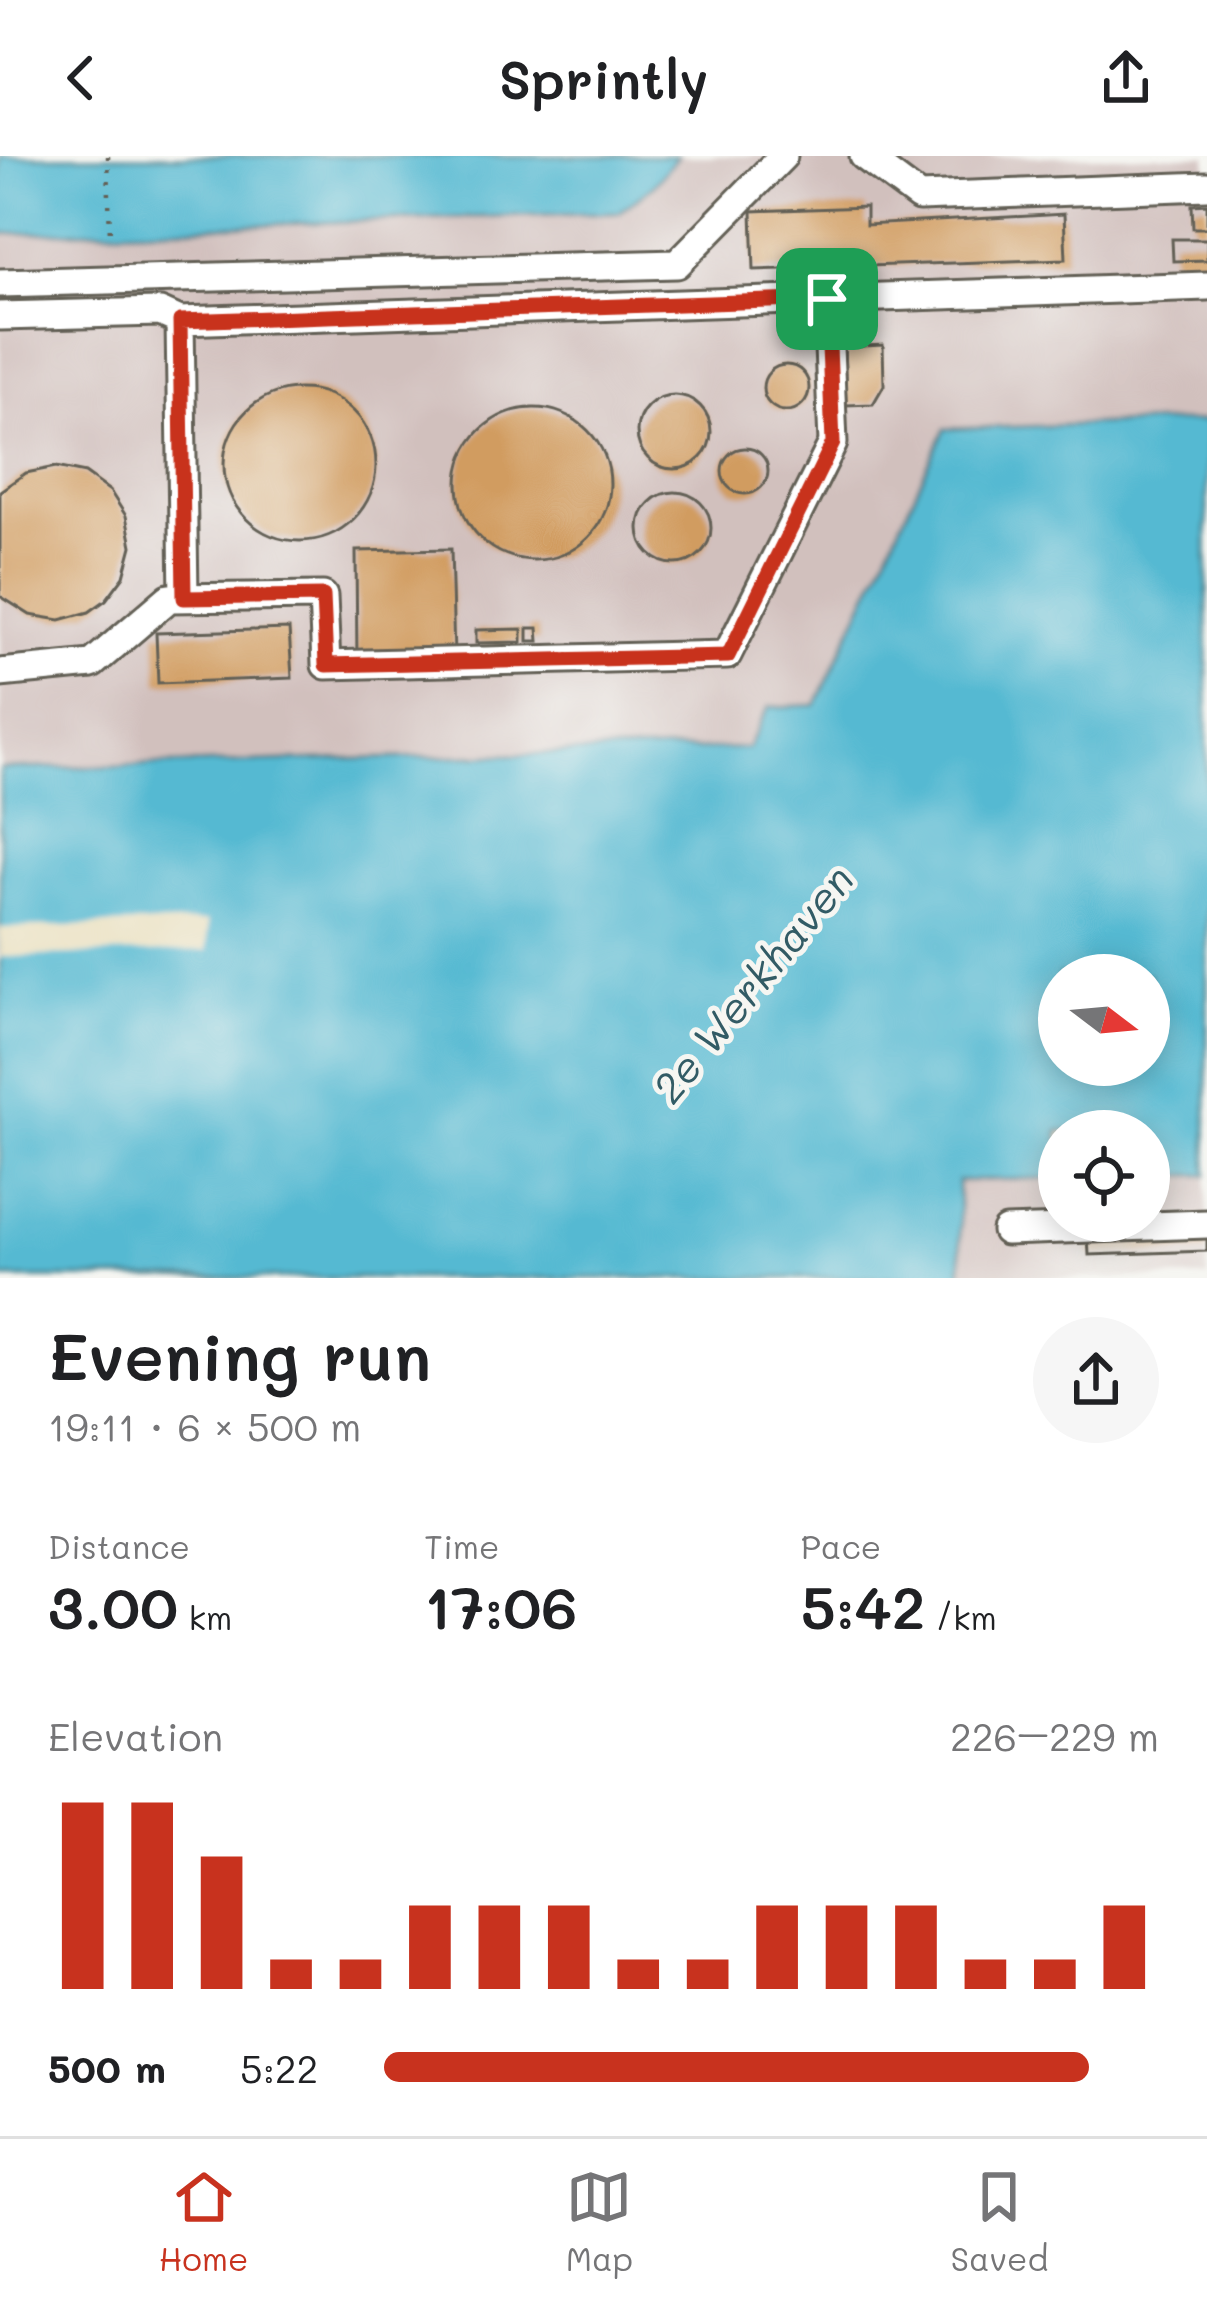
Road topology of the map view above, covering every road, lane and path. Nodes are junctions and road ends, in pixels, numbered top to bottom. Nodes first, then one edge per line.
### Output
1 (108, 156) edge
2 (783, 156) edge
3 (864, 156) edge
4 (1207, 186) edge
5 (110, 239) dead end
6 (0, 283) edge
7 (1207, 286) edge
8 (827, 299) junction
9 (0, 316) edge
10 (180, 321) junction
11 (184, 598) junction
12 (0, 673) edge
13 (1207, 1224) edge
14 (1006, 1231) dead end

1 - 5 path
2 - 6 lane
3 - 4 lane
7 - 8 lane
8 - 10 lane
8 - 11 lane
9 - 10 lane
10 - 11 lane
11 - 12 lane
13 - 14 lane

